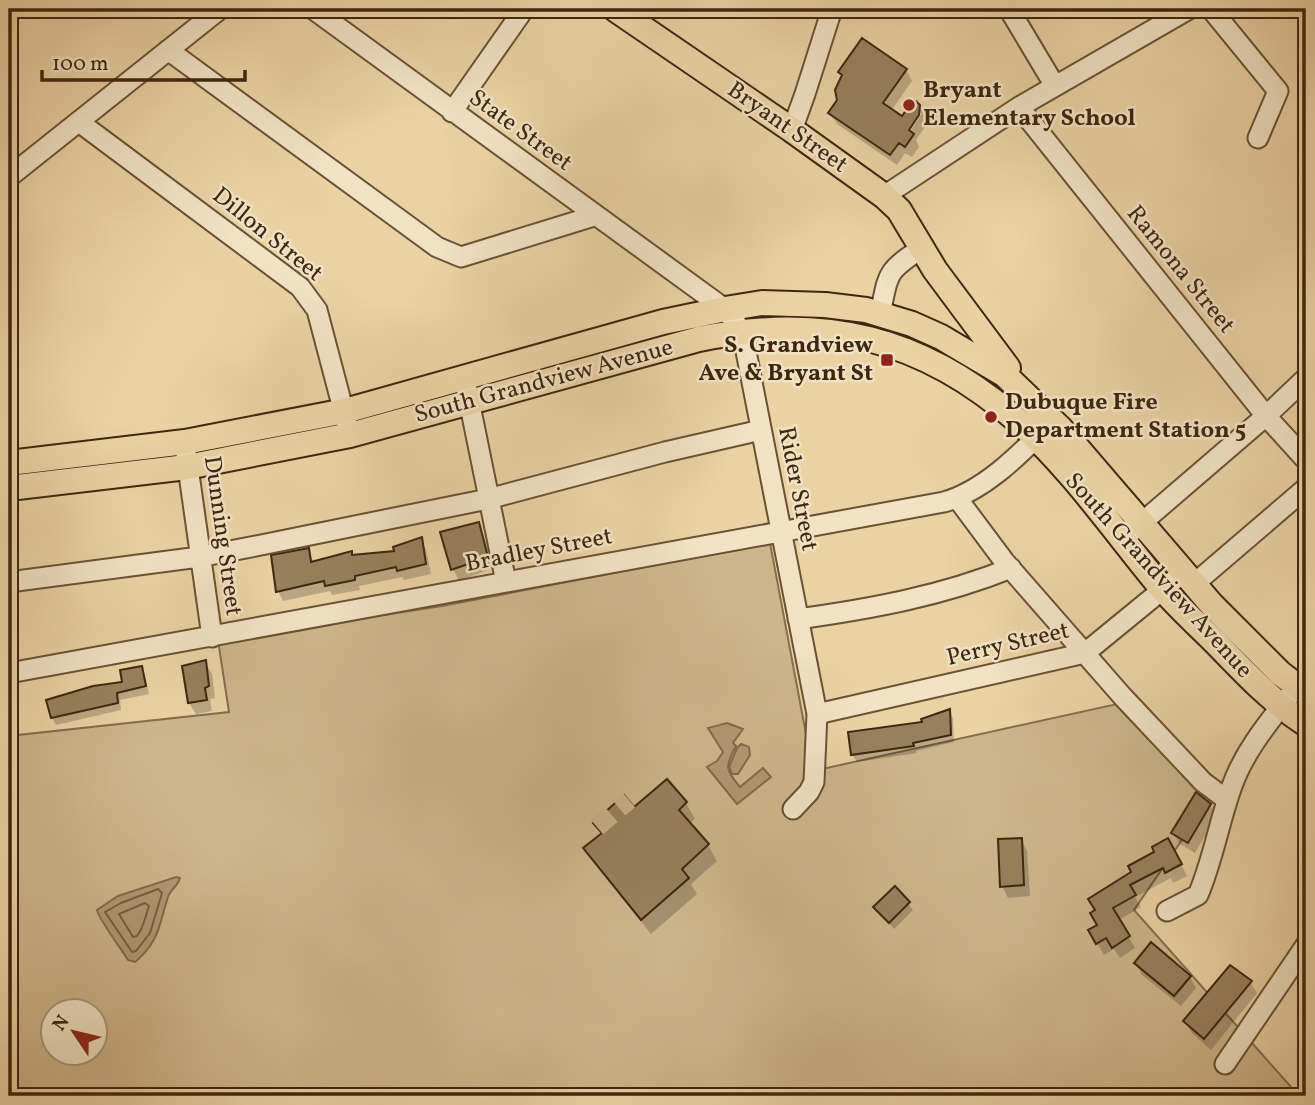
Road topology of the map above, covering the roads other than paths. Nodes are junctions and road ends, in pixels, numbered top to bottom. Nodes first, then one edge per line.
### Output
1 (220, 9) edge
2 (313, 9) edge
3 (524, 9) edge
4 (615, 9) edge
5 (832, 9) edge
6 (1009, 9) edge
7 (1189, 9) edge
8 (1211, 9) edge
9 (168, 50) junction
10 (1055, 86) junction
11 (1019, 107) junction
12 (452, 112) junction
13 (79, 122) junction
14 (792, 130) junction
15 (1258, 138) dead end
16 (9, 177) edge
17 (884, 196) junction
18 (594, 216) junction
19 (922, 248) junction
20 (935, 270) junction
21 (701, 292) joint
22 (947, 304) junction
23 (725, 309) junction
24 (880, 314) junction
25 (921, 328) junction
26 (741, 331) junction
27 (963, 349) junction
28 (464, 376) junction
29 (1306, 378) edge
30 (986, 396) junction
31 (1032, 399) junction
32 (468, 401) junction
33 (345, 411) junction
34 (1266, 416) junction
35 (761, 430) junction
36 (1044, 430) junction
37 (350, 435) junction
38 (185, 442) junction
39 (1306, 460) edge
40 (9, 463) edge
41 (187, 467) junction
42 (9, 488) edge
43 (1306, 488) edge
44 (957, 498) junction
45 (488, 499) junction
46 (1142, 523) junction
47 (780, 532) junction
48 (1122, 539) junction
49 (199, 557) junction
50 (1010, 568) junction
51 (1189, 578) junction
52 (9, 582) edge
53 (506, 582) junction
54 (1163, 589) junction
55 (798, 619) junction
56 (212, 636) junction
57 (1085, 653) junction
58 (9, 673) edge
59 (1302, 689) edge
60 (1280, 707) junction
61 (817, 714) junction
62 (1306, 724) edge
63 (1227, 800) junction
64 (793, 808) dead end
65 (1167, 911) dead end
66 (1306, 945) edge
67 (1225, 1064) dead end

1 - 9 street
2 - 12 street, State Street
3 - 12 street
4 - 14 main road, Bryant Street
5 - 14 street
6 - 10 street
7 - 10 street
8 - 15 street
9 - 13 street
9 - 18 street
10 - 11 street
11 - 17 street
11 - 34 street, Ramona Street
12 - 18 street, State Street
13 - 16 street
13 - 33 street, Dillon Street
14 - 17 main road, Bryant Street
17 - 19 main road, Bryant Street
18 - 21 street, State Street
19 - 20 main road, Bryant Street
19 - 24 street
20 - 22 main road
20 - 31 main road
21 - 23 street, Rider Street
22 - 25 main road
22 - 27 main road
23 - 24 main road, South Grandview Avenue
23 - 26 street, Rider Street
23 - 28 main road, South Grandview Avenue
24 - 25 main road, South Grandview Avenue
25 - 27 main road, South Grandview Avenue
26 - 30 main road, South Grandview Avenue
26 - 32 main road, South Grandview Avenue
26 - 35 street, Rider Street
27 - 30 main road
27 - 31 main road, South Grandview Avenue
28 - 32 street
28 - 33 main road, South Grandview Avenue
29 - 34 street
30 - 36 main road, South Grandview Avenue
31 - 36 main road, South Grandview Avenue
32 - 37 main road, South Grandview Avenue
32 - 45 street
33 - 37 street, Dillon Street
33 - 38 main road, South Grandview Avenue
34 - 39 street, Ramona Street
34 - 46 street
35 - 45 street
35 - 47 street, Rider Street
36 - 44 street, Bradley Street
36 - 46 main road, South Grandview Avenue
36 - 48 main road, South Grandview Avenue
37 - 41 main road, South Grandview Avenue
38 - 40 main road, South Grandview Avenue
38 - 41 street, Dunning Street
41 - 42 main road, South Grandview Avenue
41 - 49 street, Dunning Street
43 - 51 street, Perry Street
44 - 47 street, Bradley Street
44 - 50 street
45 - 49 street
45 - 53 street
46 - 48 street
46 - 51 main road, South Grandview Avenue
47 - 53 street, Bradley Street
47 - 55 street, Rider Street
48 - 54 main road, South Grandview Avenue
49 - 52 street
49 - 56 street, Dunning Street
50 - 55 street
50 - 57 street
51 - 54 street, Perry Street
51 - 59 main road, South Grandview Avenue
53 - 56 street, Bradley Street
54 - 57 street, Perry Street
54 - 60 main road, South Grandview Avenue
55 - 61 street, Rider Street
56 - 58 street, Bradley Street
57 - 61 street, Perry Street
57 - 63 street
59 - 60 street
60 - 62 main road, South Grandview Avenue
60 - 63 street
61 - 64 street, Rider Street
63 - 65 street
66 - 67 street

